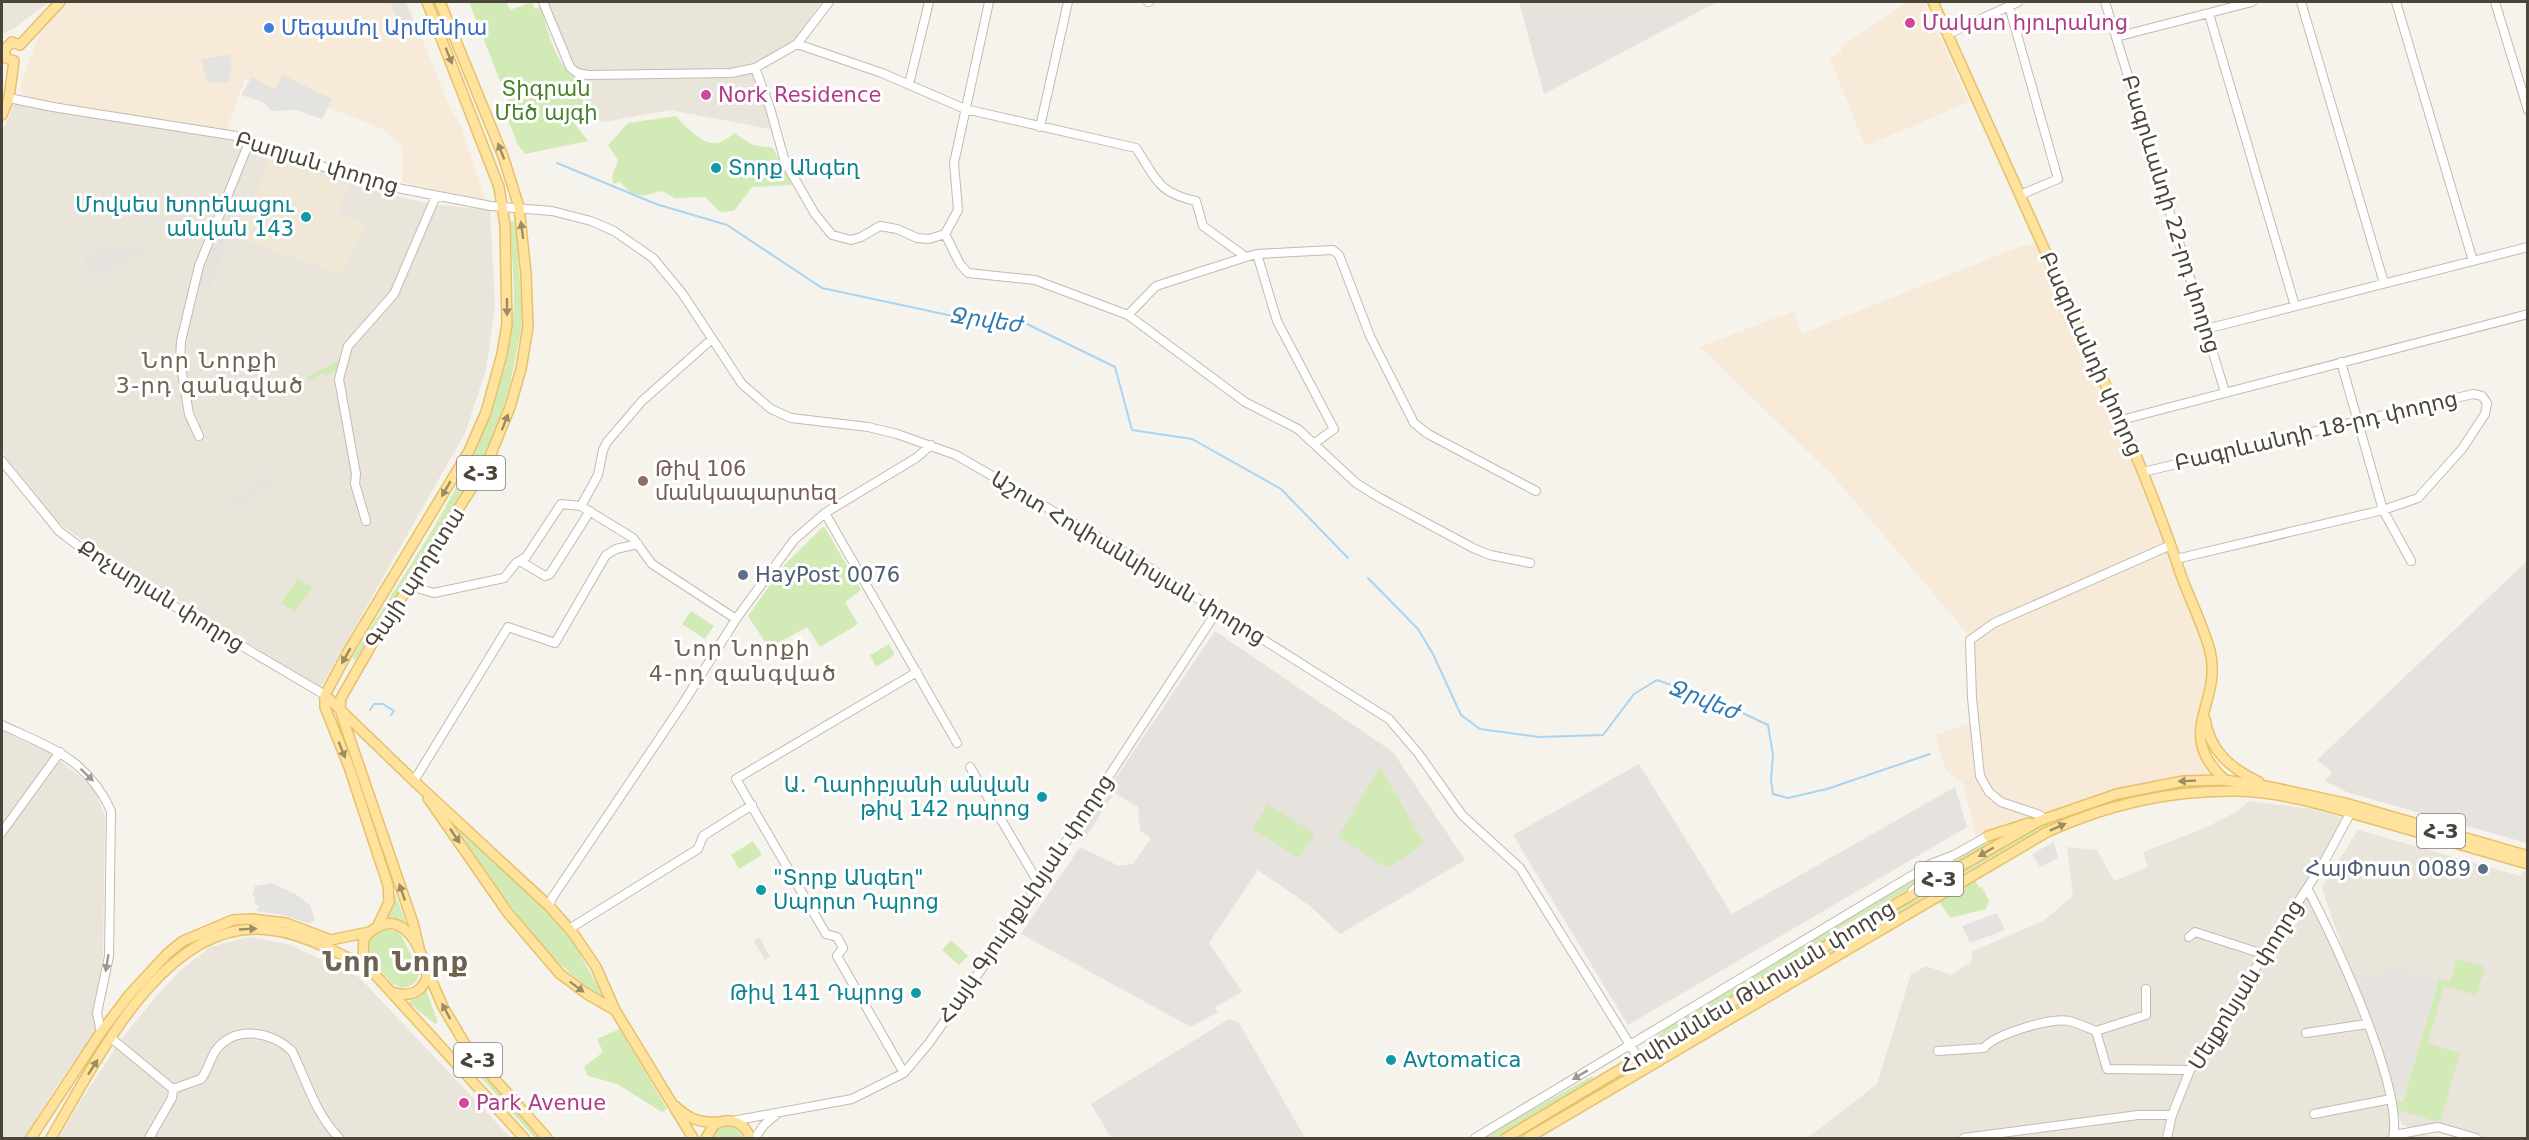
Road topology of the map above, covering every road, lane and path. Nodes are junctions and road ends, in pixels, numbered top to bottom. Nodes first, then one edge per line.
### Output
1 (60, 2) edge
2 (427, 2) edge
3 (440, 2) edge
4 (543, 2) edge
5 (829, 2) edge
6 (929, 2) edge
7 (989, 2) edge
8 (1068, 2) edge
9 (1933, 2) edge
10 (2018, 2) edge
11 (2105, 2) edge
12 (2252, 2) edge
13 (2301, 2) edge
14 (2396, 2) edge
15 (2494, 2) edge
16 (2009, 6) junction
17 (2209, 14) junction
18 (1948, 34) junction
19 (2116, 37) junction
20 (797, 44) junction
21 (20, 45) junction
22 (3, 50) edge
23 (14, 61) junction
24 (755, 68) junction
25 (909, 84) junction
26 (9, 98) junction
27 (965, 109) junction
28 (2528, 110) edge
29 (2, 115) edge
30 (1040, 127) junction
31 (250, 140) junction
32 (2020, 195) junction
33 (436, 196) junction
34 (502, 206) junction
35 (519, 207) junction
36 (945, 234) junction
37 (2528, 247) edge
38 (1257, 254) junction
39 (1246, 257) junction
40 (2473, 261) junction
41 (2384, 283) junction
42 (2295, 306) junction
43 (2528, 314) edge
44 (1128, 315) junction
45 (2206, 329) junction
46 (712, 339) junction
47 (2341, 362) junction
48 (2224, 392) junction
49 (2121, 420) junction
50 (2356, 420) junction
51 (200, 436) dead end
52 (1315, 443) junction
53 (931, 445) junction
54 (2, 460) edge
55 (2143, 472) junction
56 (1536, 491) dead end
57 (581, 506) junction
58 (2383, 510) junction
59 (590, 511) junction
60 (825, 513) junction
61 (366, 521) dead end
62 (638, 544) junction
63 (2171, 544) junction
64 (2176, 560) junction
65 (520, 561) junction
66 (2411, 561) dead end
67 (1530, 563) dead end
68 (409, 586) junction
69 (1217, 611) junction
70 (736, 619) junction
71 (917, 672) junction
72 (325, 695) junction
73 (340, 708) junction
74 (2204, 716) junction
75 (2, 725) edge
76 (957, 743) dead end
77 (60, 752) junction
78 (970, 767) dead end
79 (2224, 780) junction
80 (414, 781) junction
81 (2266, 786) junction
82 (422, 788) junction
83 (2237, 791) junction
84 (2254, 793) junction
85 (752, 805) junction
86 (2081, 805) junction
87 (2353, 809) junction
88 (2084, 816) junction
89 (2041, 820) junction
90 (2, 832) edge
91 (1988, 836) joint
92 (1954, 855) junction
93 (2528, 856) edge
94 (2528, 864) edge
95 (1039, 884) junction
96 (2307, 888) junction
97 (1899, 902) junction
98 (549, 906) junction
99 (378, 926) junction
100 (569, 929) junction
101 (369, 932) junction
102 (2188, 937) dead end
103 (418, 948) junction
104 (2263, 954) junction
105 (426, 968) junction
106 (370, 969) junction
107 (2146, 989) dead end
108 (391, 992) junction
109 (615, 1010) junction
110 (2367, 1024) junction
111 (2096, 1031) junction
112 (101, 1032) junction
113 (2306, 1033) dead end
114 (111, 1038) junction
115 (1630, 1045) junction
116 (1938, 1051) dead end
117 (1639, 1059) junction
118 (1645, 1069) junction
119 (2190, 1070) junction
120 (904, 1073) junction
121 (173, 1089) junction
122 (2391, 1099) junction
123 (674, 1105) junction
124 (48, 1108) junction
125 (778, 1113) junction
126 (2172, 1114) junction
127 (2314, 1114) dead end
128 (63, 1118) junction
129 (732, 1120) junction
130 (718, 1122) junction
131 (2394, 1137) edge
132 (31, 1138) edge
133 (51, 1138) edge
134 (149, 1138) edge
135 (339, 1138) edge
136 (524, 1138) edge
137 (548, 1138) edge
138 (693, 1138) edge
139 (706, 1138) edge
140 (750, 1138) edge
141 (754, 1138) edge
142 (1475, 1138) edge
143 (1506, 1138) edge
144 (1528, 1138) edge
145 (1964, 1138) edge
146 (2167, 1138) edge
147 (2476, 1138) edge

1 - 21 main road
2 -> 34 main road, Գայի պողոտա / Հ-3
35 -> 3 main road, Գայի պողոտա / Հ-3
4 - 24 street
5 - 20 street
6 - 25 street
7 - 27 street
8 - 30 street
9 - 18 main road, Բագրևանդի փողոց
10 - 16 street
11 - 19 street, Բագրևանդի 22-րդ փողոց
12 - 17 street
13 - 41 street
14 - 40 street
15 - 28 street
16 - 18 street
16 - 32 street
17 - 19 street
17 - 42 street
18 - 32 main road, Բագրևանդի փողոց
19 - 45 street, Բագրևանդի 22-րդ փողոց
20 - 24 street
20 - 25 street
21 - 22 main road
21 - 23 main road
22 - 23 main road
23 - 26 main road
24 - 36 street
25 - 27 street
26 - 29 main road
26 - 31 street, Բաղյան փողոց
27 - 30 street
27 - 36 street
30 - 39 street
31 - 33 street, Բաղյան փողոց
31 - 51 street
32 - 49 main road, Բագրևանդի փողոց
33 - 34 street, Բաղյան փողոց
33 - 61 street
34 - 35 street, Բաղյան փողոց
34 -> 72 main road, Գայի պողոտա / Հ-3
35 - 46 street, Աշոտ Հովհաննիսյան փողոց
68 -> 35 main road, Գայի պողոտա / Հ-3
36 - 44 street
37 - 40 street
38 - 39 street
38 - 52 street
38 - 56 street
39 - 44 street
40 - 41 street
41 - 42 street
42 - 45 street
43 - 47 street
44 - 52 street
45 - 48 street, Բագրևանդի 22-րդ փողոց
46 - 53 street, Աշոտ Հովհաննիսյան փողոց
46 - 57 street
47 - 48 street
47 - 50 street
48 - 49 street
49 - 55 main road, Բագրևանդի փողոց
50 - 55 street, Բագրևանդի 18-րդ փողոց
50 - 58 street
50 - 58 street, Բագրևանդի 18-րդ փողոց
52 - 67 street
53 - 60 street
53 - 69 street, Աշոտ Հովհաննիսյան փողոց
54 - 72 street, Քոչարյան փողոց
55 - 63 main road, Բագրևանդի փողոց
57 - 59 street
57 - 65 street
58 - 64 street
58 - 66 street
59 - 62 street
59 - 65 street
60 - 70 street
60 - 71 street
62 - 70 street
62 - 80 street
63 - 64 main road, Բագրևանդի փողոց
63 - 89 street
64 - 74 main road, Բագրևանդի փողոց
65 - 68 street
68 - 73 main road, Գայի պողոտա / Հ-3
69 - 95 street, Հայկ Գյուլիքևխյան փողոց
69 - 115 street, Աշոտ Հովհաննիսյան փողոց
70 - 98 street
71 - 76 street
71 - 85 street
72 - 73 main road, Քոչարյան փողոց
72 -> 99 main road
73 - 80 main road
103 -> 73 main road
74 - 79 main road, Բագրևանդի փողոց
74 - 81 main road, Բագրևանդի փողոց
75 - 77 street
77 - 90 street
77 -> 112 street
78 - 95 street
79 - 81 main road, Հովհաննես Թևոսյան փողոց / Հ-3
79 - 83 main road, Բագրևանդի փողոց
79 -> 86 main road, Հովհաննես Թևոսյան փողոց / Հ-3
80 - 82 main road
81 - 84 main road
81 - 87 main road, Հովհաննես Թևոսյան փողոց / Հ-3
82 - 98 main road
82 -> 109 main road
83 - 84 main road, Հովհաննես Թևոսյան փողոց / Հ-3
83 - 88 main road, Հովհաննես Թևոսյան փողոց / Հ-3
84 - 87 main road, Հովհաննես Թևոսյան փողոց / Հ-3
85 - 100 street
85 - 120 street
86 - 88 main road
86 - 89 main road, Հովհաննես Թևոսյան փողոց / Հ-3
87 - 93 main road, Հովհաննես Թևոսյան փողոց / Հ-3
87 - 94 main road, Հովհաննես Թևոսյան փողոց / Հ-3
87 - 96 street, Մելքոնյան փողոց
118 -> 88 main road, Հովհաննես Թևոսյան փողոց / Հ-3
89 - 91 main road
89 -> 97 main road, Հովհաննես Թևոսյան փողոց / Հ-3
91 - 92 street
92 - 97 street
92 - 115 street
95 - 120 street, Հայկ Գյուլիքևխյան փողոց
96 - 104 street, Մելքոնյան փողոց
96 - 110 street
97 - 117 main road, Հովհաննես Թևոսյան փողոց / Հ-3
98 - 100 main road
99 - 101 main road
99 - 103 main road
100 - 109 main road
101 - 106 main road
101 - 112 main road
102 - 104 street
103 - 105 main road
104 - 119 street, Մելքոնյան փողոց
105 - 108 main road
137 -> 105 main road, Հ-3
106 - 108 main road
114 -> 106 main road
107 - 111 street
108 - 136 main road, Հ-3
109 - 123 main road
110 - 113 street
110 - 122 street
111 - 116 street
111 - 119 street
112 - 124 main road
114 - 121 street
128 -> 114 main road
115 - 117 street, Աշոտ Հովհաննիսյան փողոց
115 -> 142 street
117 - 118 street, Աշոտ Հովհաննիսյան փողոց
117 - 143 main road, Հովհաննես Թևոսյան փողոց / Հ-3
118 - 144 main road, Հովհաննես Թևոսյան փողոց / Հ-3
119 - 126 street, Մելքոնյան փողոց
120 - 125 street, Հայկ Գյուլիքևխյան փողոց
121 - 134 street
121 - 135 street
122 - 127 street
122 - 131 street
123 - 130 main road
123 - 138 main road
124 - 128 main road
124 - 132 main road
125 - 129 street, Հայկ Գյուլիքևխյան փողոց
125 - 141 street
126 - 145 street
126 - 146 street, Մելքոնյան փողոց
128 - 133 main road
129 - 130 main road
129 - 140 main road
130 - 139 main road
131 - 147 street

